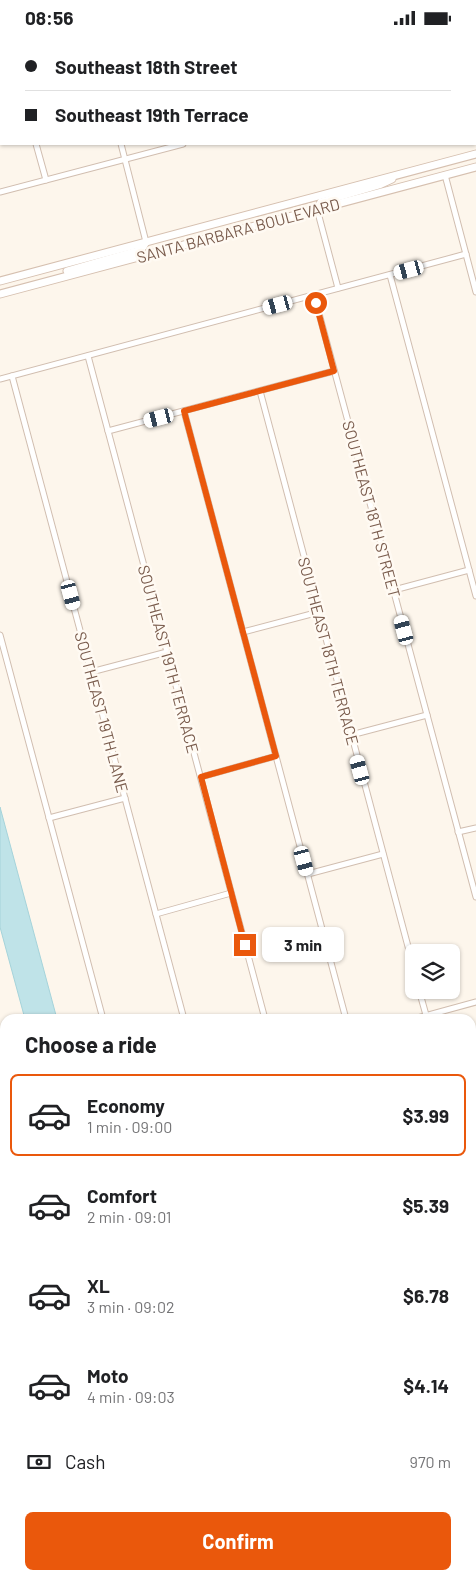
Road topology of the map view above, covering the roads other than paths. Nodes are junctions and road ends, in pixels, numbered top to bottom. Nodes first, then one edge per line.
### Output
1 (36, 145) edge
2 (121, 145) edge
3 (179, 145) edge
4 (476, 154) edge
5 (125, 159) junction
6 (476, 167) edge
7 (403, 173) junction
8 (445, 175) junction
9 (46, 180) junction
10 (0, 192) edge
11 (317, 209) junction
12 (146, 242) junction
13 (466, 254) junction
14 (390, 275) junction
15 (59, 277) junction
16 (0, 281) edge
17 (338, 288) junction
18 (476, 292) edge
19 (0, 294) edge
20 (314, 295) junction
21 (88, 356) junction
22 (334, 371) junction
23 (12, 376) junction
24 (0, 379) edge
25 (260, 391) junction
26 (184, 411) junction
27 (108, 431) junction
28 (469, 570) junction
29 (394, 590) junction
30 (476, 596) edge
31 (318, 612) junction
32 (243, 632) junction
33 (0, 635) edge
34 (167, 652) junction
35 (91, 672) junction
36 (427, 715) junction
37 (351, 735) junction
38 (276, 756) junction
39 (201, 777) junction
40 (125, 798) junction
41 (49, 818) junction
42 (476, 828) edge
43 (458, 832) junction
44 (383, 854) junction
45 (308, 874) junction
46 (231, 893) junction
47 (476, 897) edge
48 (156, 914) junction
49 (407, 944) edge
50 (422, 999) edge
51 (476, 1002) edge
52 (102, 1014) edge
53 (183, 1014) edge
54 (264, 1014) edge
55 (345, 1014) edge
56 (426, 1014) edge
57 (430, 1014) edge

1 - 9 street
2 - 5 street
3 - 5 street
4 - 7 main road, SANTA BARBARA BOULEVARD
5 - 9 street
5 - 12 street
6 - 8 main road, SANTA BARBARA BOULEVARD
7 - 11 main road
7 - 12 main road, SANTA BARBARA BOULEVARD
8 - 11 main road, SANTA BARBARA BOULEVARD
8 - 13 street
9 - 10 street
11 - 15 main road, SANTA BARBARA BOULEVARD
11 - 17 street
12 - 15 main road
12 - 16 main road, SANTA BARBARA BOULEVARD
13 - 14 street
13 - 18 street
14 - 17 street
14 - 28 street
15 - 19 main road, SANTA BARBARA BOULEVARD
17 - 20 street
20 - 21 street
20 - 22 street, SOUTHEAST 18TH STREET
21 - 23 street
21 - 27 street, SOUTHEAST 19TH TERRACE
22 - 25 street
22 - 29 street, SOUTHEAST 18TH STREET
23 - 24 street
23 - 35 street, SOUTHEAST 19TH LANE
25 - 26 street
25 - 31 street, SOUTHEAST 18TH TERRACE
26 - 27 street
26 - 32 street
27 - 34 street, SOUTHEAST 19TH TERRACE
28 - 29 street
28 - 30 street
29 - 36 street, SOUTHEAST 18TH STREET
31 - 32 street
31 - 37 street, SOUTHEAST 18TH TERRACE
32 - 38 street
33 - 41 street
34 - 35 street
34 - 39 street, SOUTHEAST 19TH TERRACE
35 - 40 street, SOUTHEAST 19TH LANE
36 - 37 street
36 - 43 street, SOUTHEAST 18TH STREET
37 - 44 street, SOUTHEAST 18TH TERRACE
38 - 39 street
38 - 45 street
39 - 46 street, SOUTHEAST 19TH TERRACE
40 - 41 street
40 - 48 street, SOUTHEAST 19TH LANE
41 - 52 street
42 - 43 street
43 - 47 street, SOUTHEAST 18TH STREET
44 - 45 street
44 - 49 street, SOUTHEAST 18TH TERRACE
45 - 55 street
46 - 48 street
46 - 54 street, SOUTHEAST 19TH TERRACE
48 - 53 street, SOUTHEAST 19TH LANE
50 - 56 street
51 - 57 street

